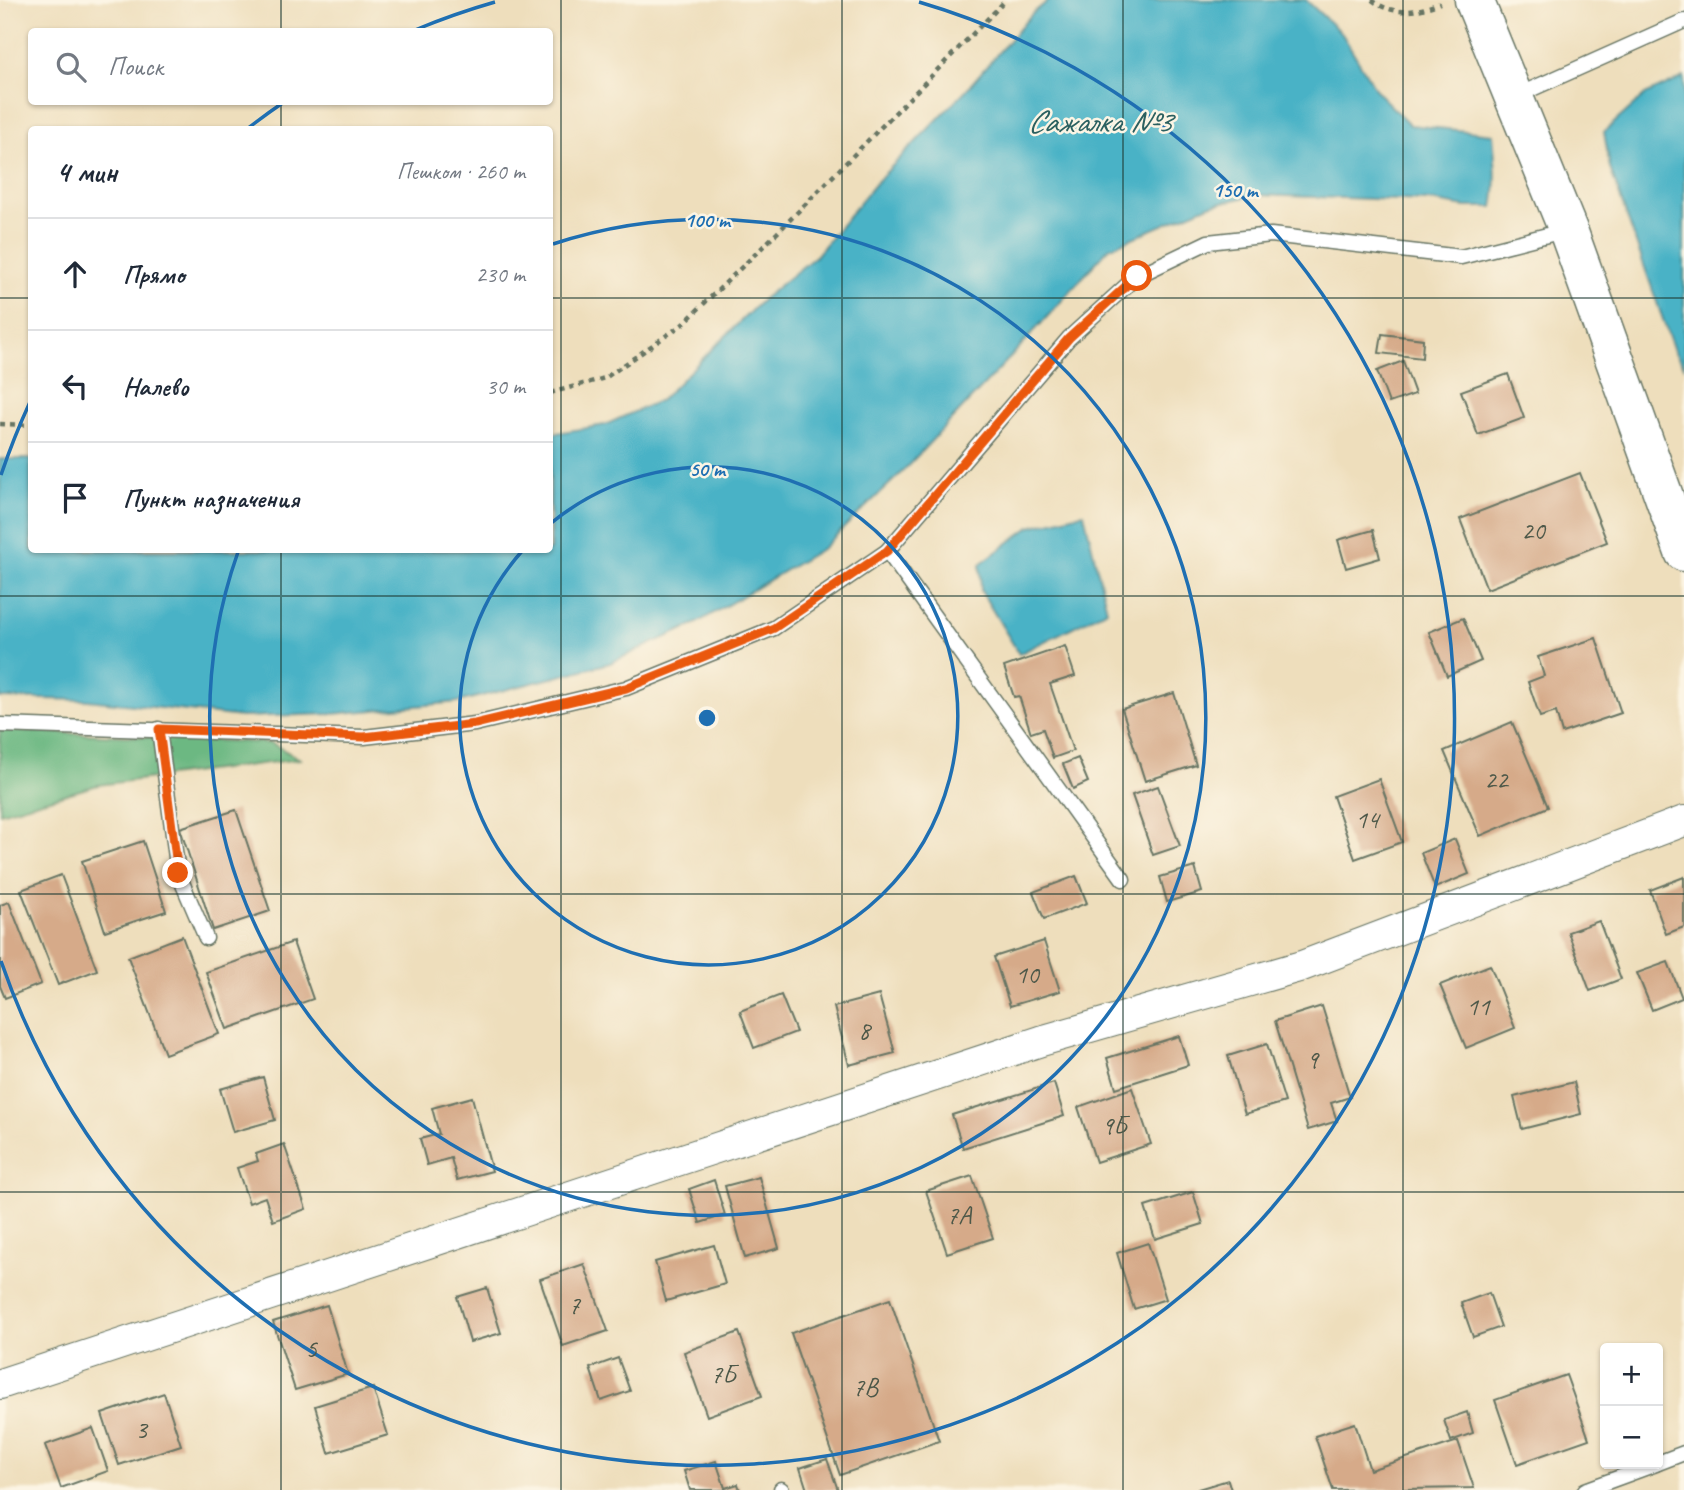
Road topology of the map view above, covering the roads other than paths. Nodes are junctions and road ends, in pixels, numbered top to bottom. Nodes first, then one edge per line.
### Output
1 (1475, 0) edge
2 (1684, 21) edge
3 (1514, 96) junction
4 (1568, 230) junction
5 (887, 551) junction
6 (1684, 552) edge
7 (0, 725) edge
8 (159, 729) junction
9 (1684, 821) edge
10 (1123, 879) dead end
11 (206, 938) dead end
12 (0, 1384) edge
13 (1684, 1453) edge
14 (1663, 1461) edge
15 (1641, 1469) edge
16 (1586, 1490) edge

1 - 3 street
2 - 3 lane
3 - 4 street
4 - 5 lane
4 - 6 street
5 - 8 lane
5 - 10 lane
7 - 8 lane
8 - 11 lane
9 - 12 street
13 - 14 lane
15 - 16 lane

